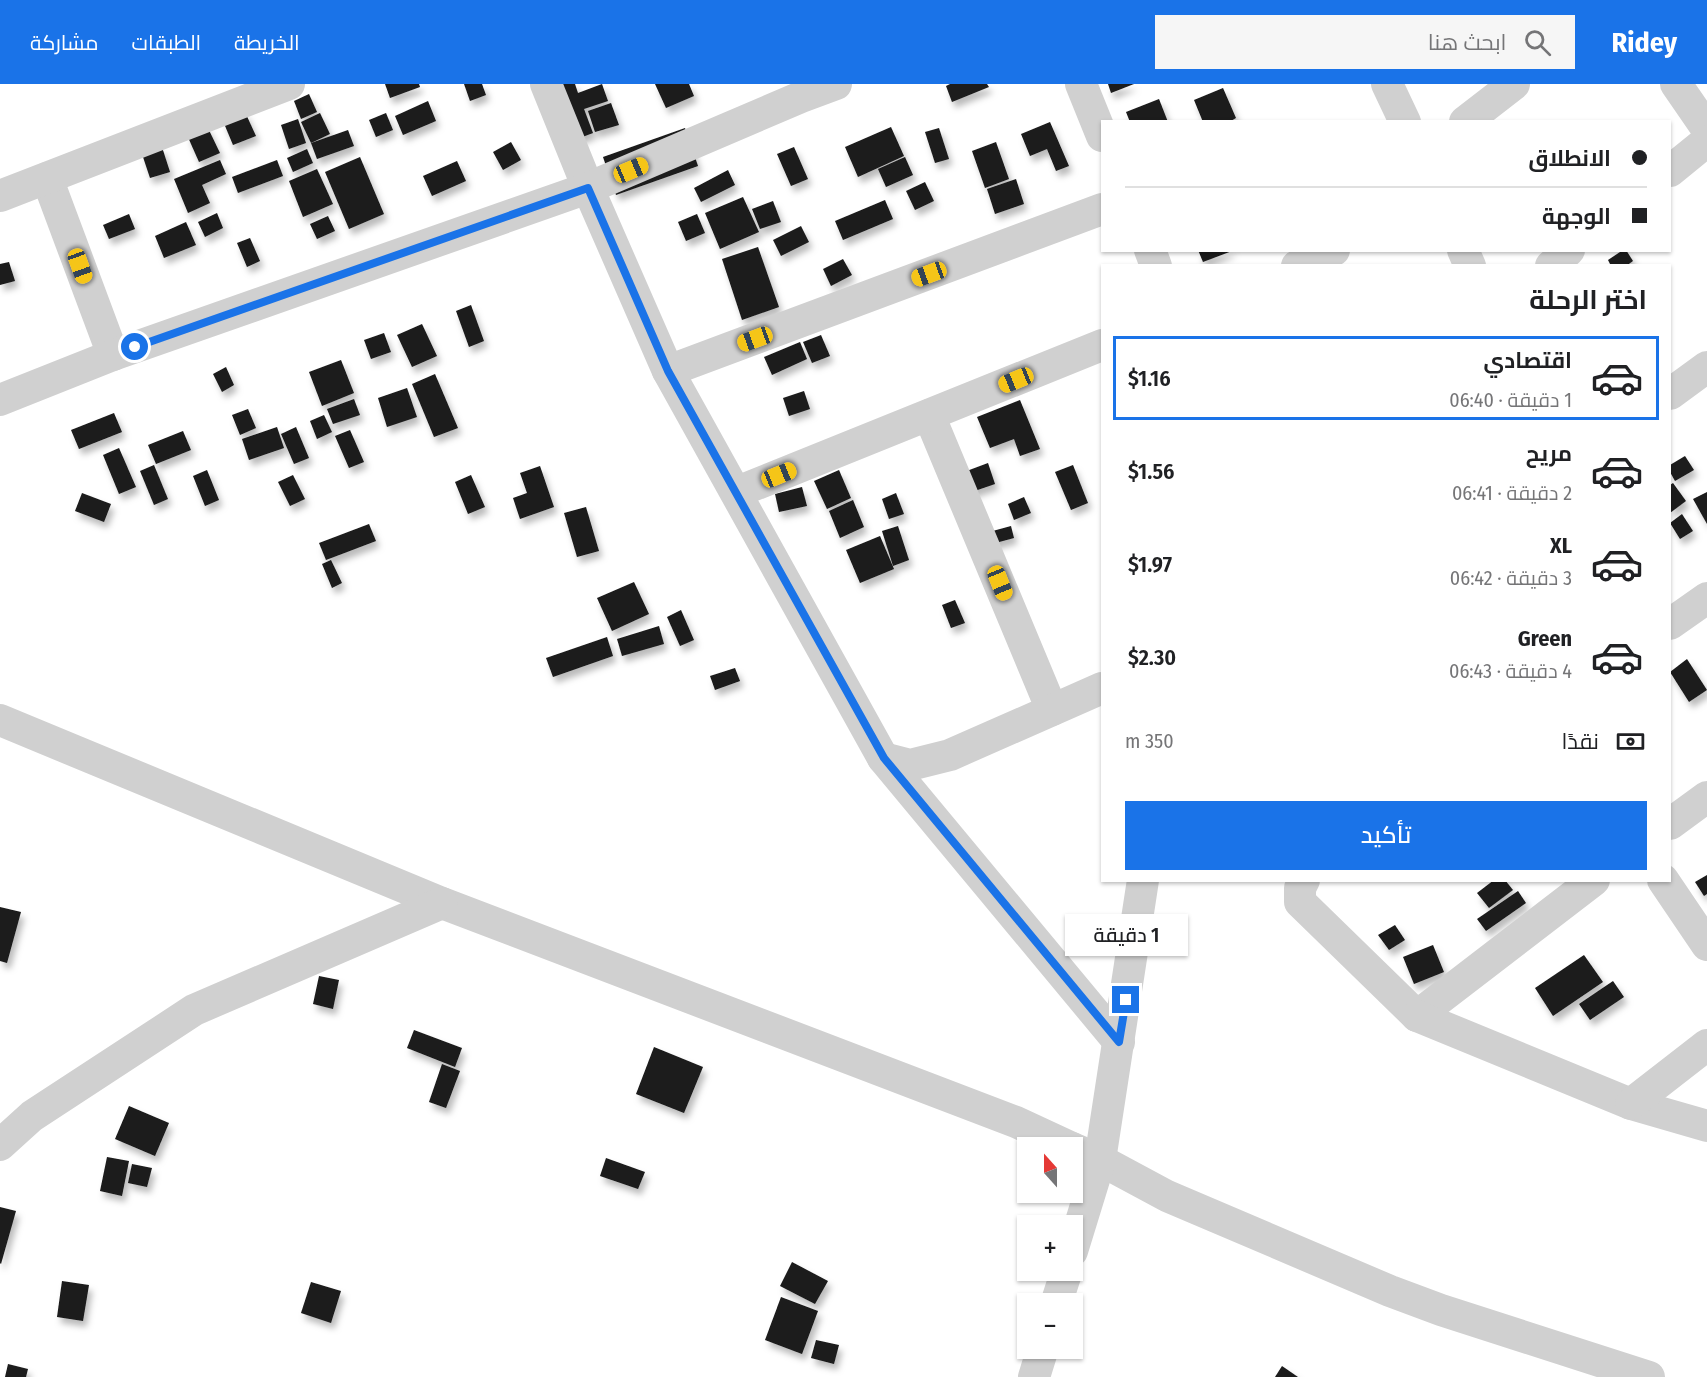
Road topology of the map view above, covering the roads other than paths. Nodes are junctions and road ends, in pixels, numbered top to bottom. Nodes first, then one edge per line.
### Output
1 (289, 84) edge
2 (546, 84) edge
3 (836, 84) edge
4 (1081, 84) edge
5 (1387, 84) edge
6 (1515, 84) edge
7 (1676, 84) edge
8 (799, 90) edge
9 (1404, 120) edge
10 (1468, 120) edge
11 (1707, 129) edge
12 (1101, 134) edge
13 (1707, 141) edge
14 (1671, 170) edge
15 (47, 178) junction
16 (588, 188) junction
17 (0, 196) edge
18 (1101, 209) edge
19 (1329, 252) edge
20 (1567, 252) edge
21 (1302, 264) edge
22 (1553, 264) edge
23 (1101, 345) edge
24 (113, 355) junction
25 (1707, 367) edge
26 (668, 371) junction
27 (1671, 393) edge
28 (0, 400) edge
29 (929, 415) junction
30 (736, 492) junction
31 (1707, 598) edge
32 (1671, 623) edge
33 (1101, 688) edge
34 (1052, 710) junction
35 (0, 720) edge
36 (884, 758) junction
37 (1707, 797) edge
38 (1671, 823) edge
39 (1143, 882) edge
40 (1303, 882) edge
41 (1591, 882) edge
42 (1664, 882) edge
43 (442, 903) junction
44 (1707, 945) edge
45 (1417, 1016) junction
46 (1119, 1042) junction
47 (1707, 1045) edge
48 (1630, 1104) junction
49 (1707, 1126) edge
50 (1048, 1137) edge
51 (0, 1145) edge
52 (1083, 1153) edge
53 (1100, 1160) junction
54 (1083, 1215) edge
55 (1040, 1359) edge
56 (1034, 1377) edge
57 (1650, 1377) edge

1 - 15 street
2 - 16 street
3 - 8 street
4 - 12 street
5 - 9 street
6 - 10 street
7 - 11 street
8 - 16 street
13 - 14 street
15 - 17 street
15 - 24 street
16 - 24 street
16 - 26 street
18 - 26 street
19 - 21 street
20 - 22 street
23 - 29 street
24 - 28 street
25 - 27 street
26 - 30 street
29 - 30 street
29 - 34 street
30 - 36 street
31 - 32 street
33 - 34 street
34 - 36 street
35 - 43 street
36 - 46 street
37 - 38 street
39 - 46 street
40 - 45 street
41 - 45 street
42 - 44 street
43 - 50 street
43 - 51 street
45 - 48 street
46 - 53 street
47 - 48 street
48 - 49 street
52 - 53 street
53 - 54 street
53 - 57 street
55 - 56 street

